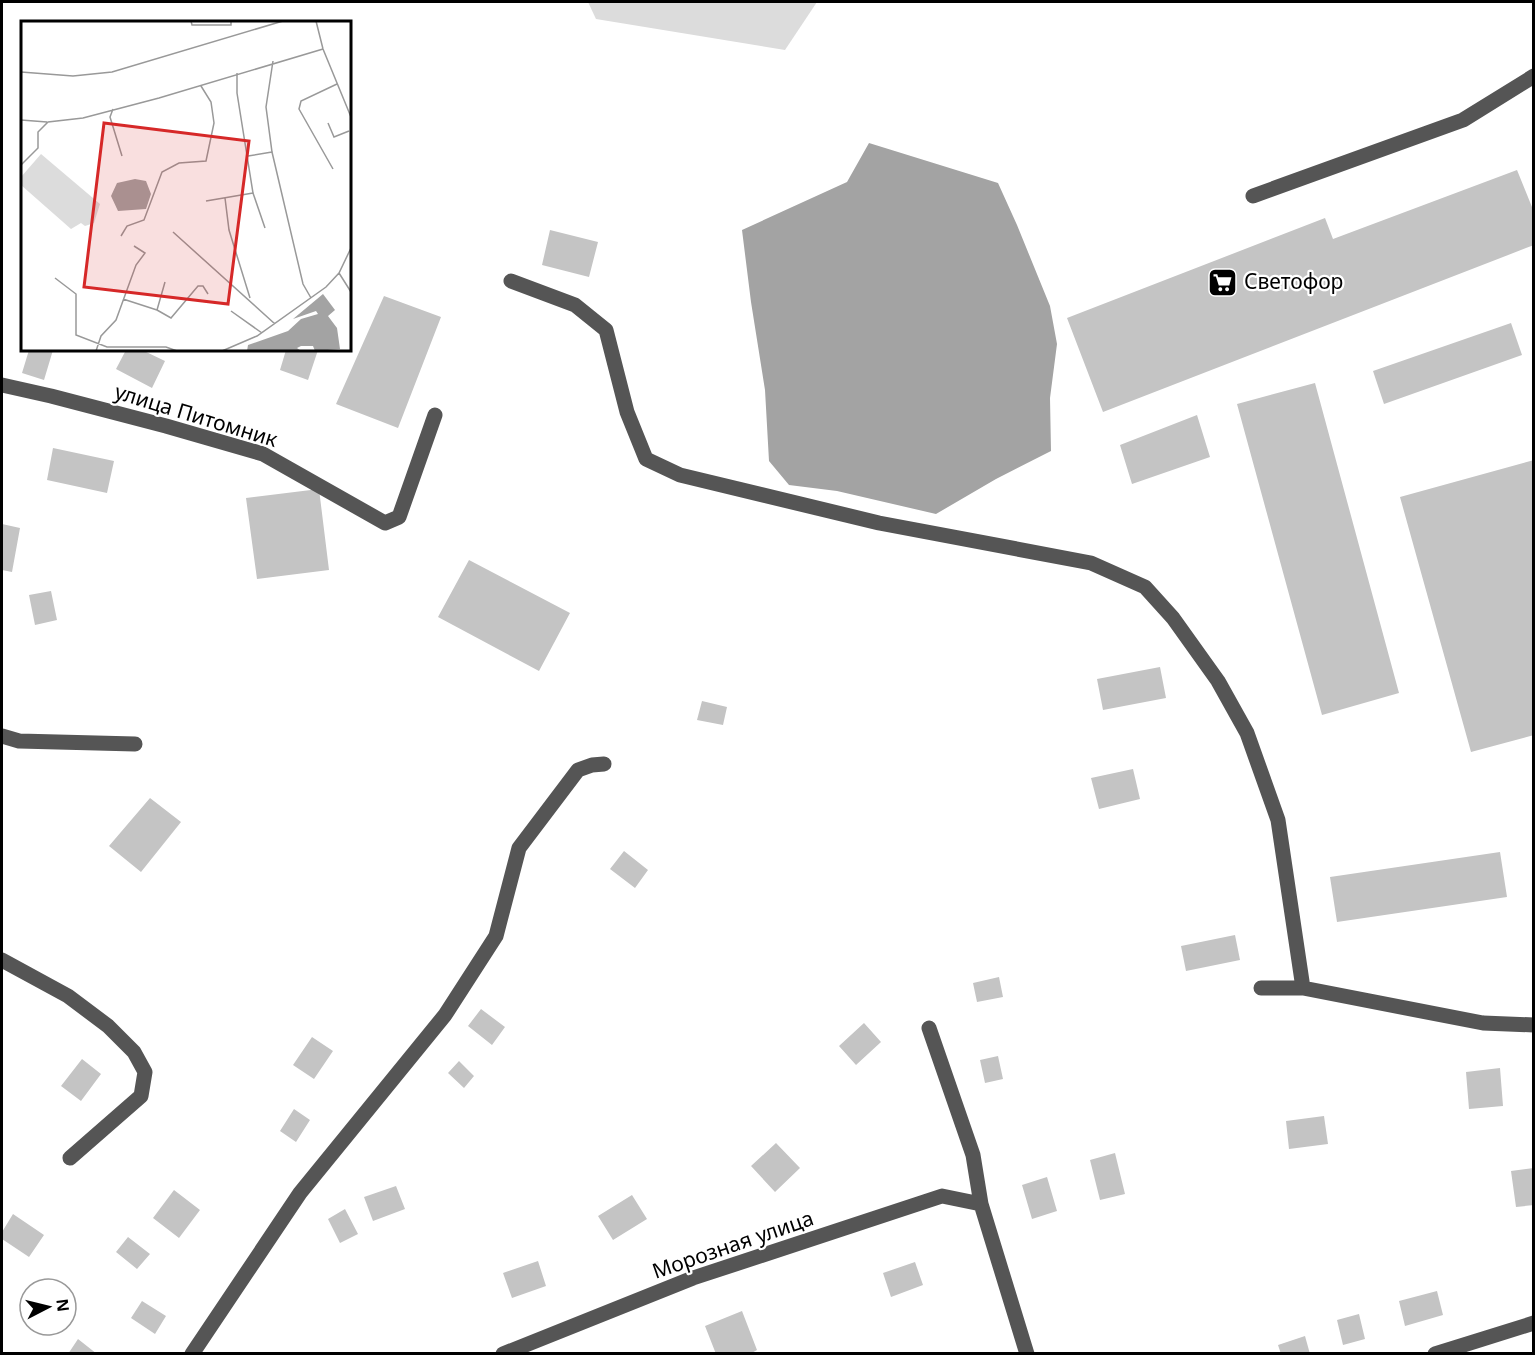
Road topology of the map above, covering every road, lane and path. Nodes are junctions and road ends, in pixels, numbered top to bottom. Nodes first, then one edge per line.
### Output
1 (1533, 76) edge
2 (1253, 196) dead end
3 (511, 281) dead end
4 (2, 385) edge
5 (435, 415) dead end
6 (2, 736) edge
7 (135, 744) dead end
8 (604, 764) dead end
9 (2, 960) edge
10 (1262, 988) dead end
11 (1303, 988) junction
12 (1533, 1025) edge
13 (929, 1028) dead end
14 (70, 1158) dead end
15 (981, 1204) junction
16 (1533, 1323) edge
17 (192, 1353) edge
18 (503, 1353) edge
19 (1027, 1353) edge
20 (1435, 1353) edge

1 - 2 street
3 - 11 street
4 - 5 street, улица Питомник
6 - 7 street
8 - 17 street
9 - 14 street
10 - 11 street
11 - 12 street
13 - 15 street
15 - 18 street, Морозная улица
15 - 19 street
16 - 20 street

